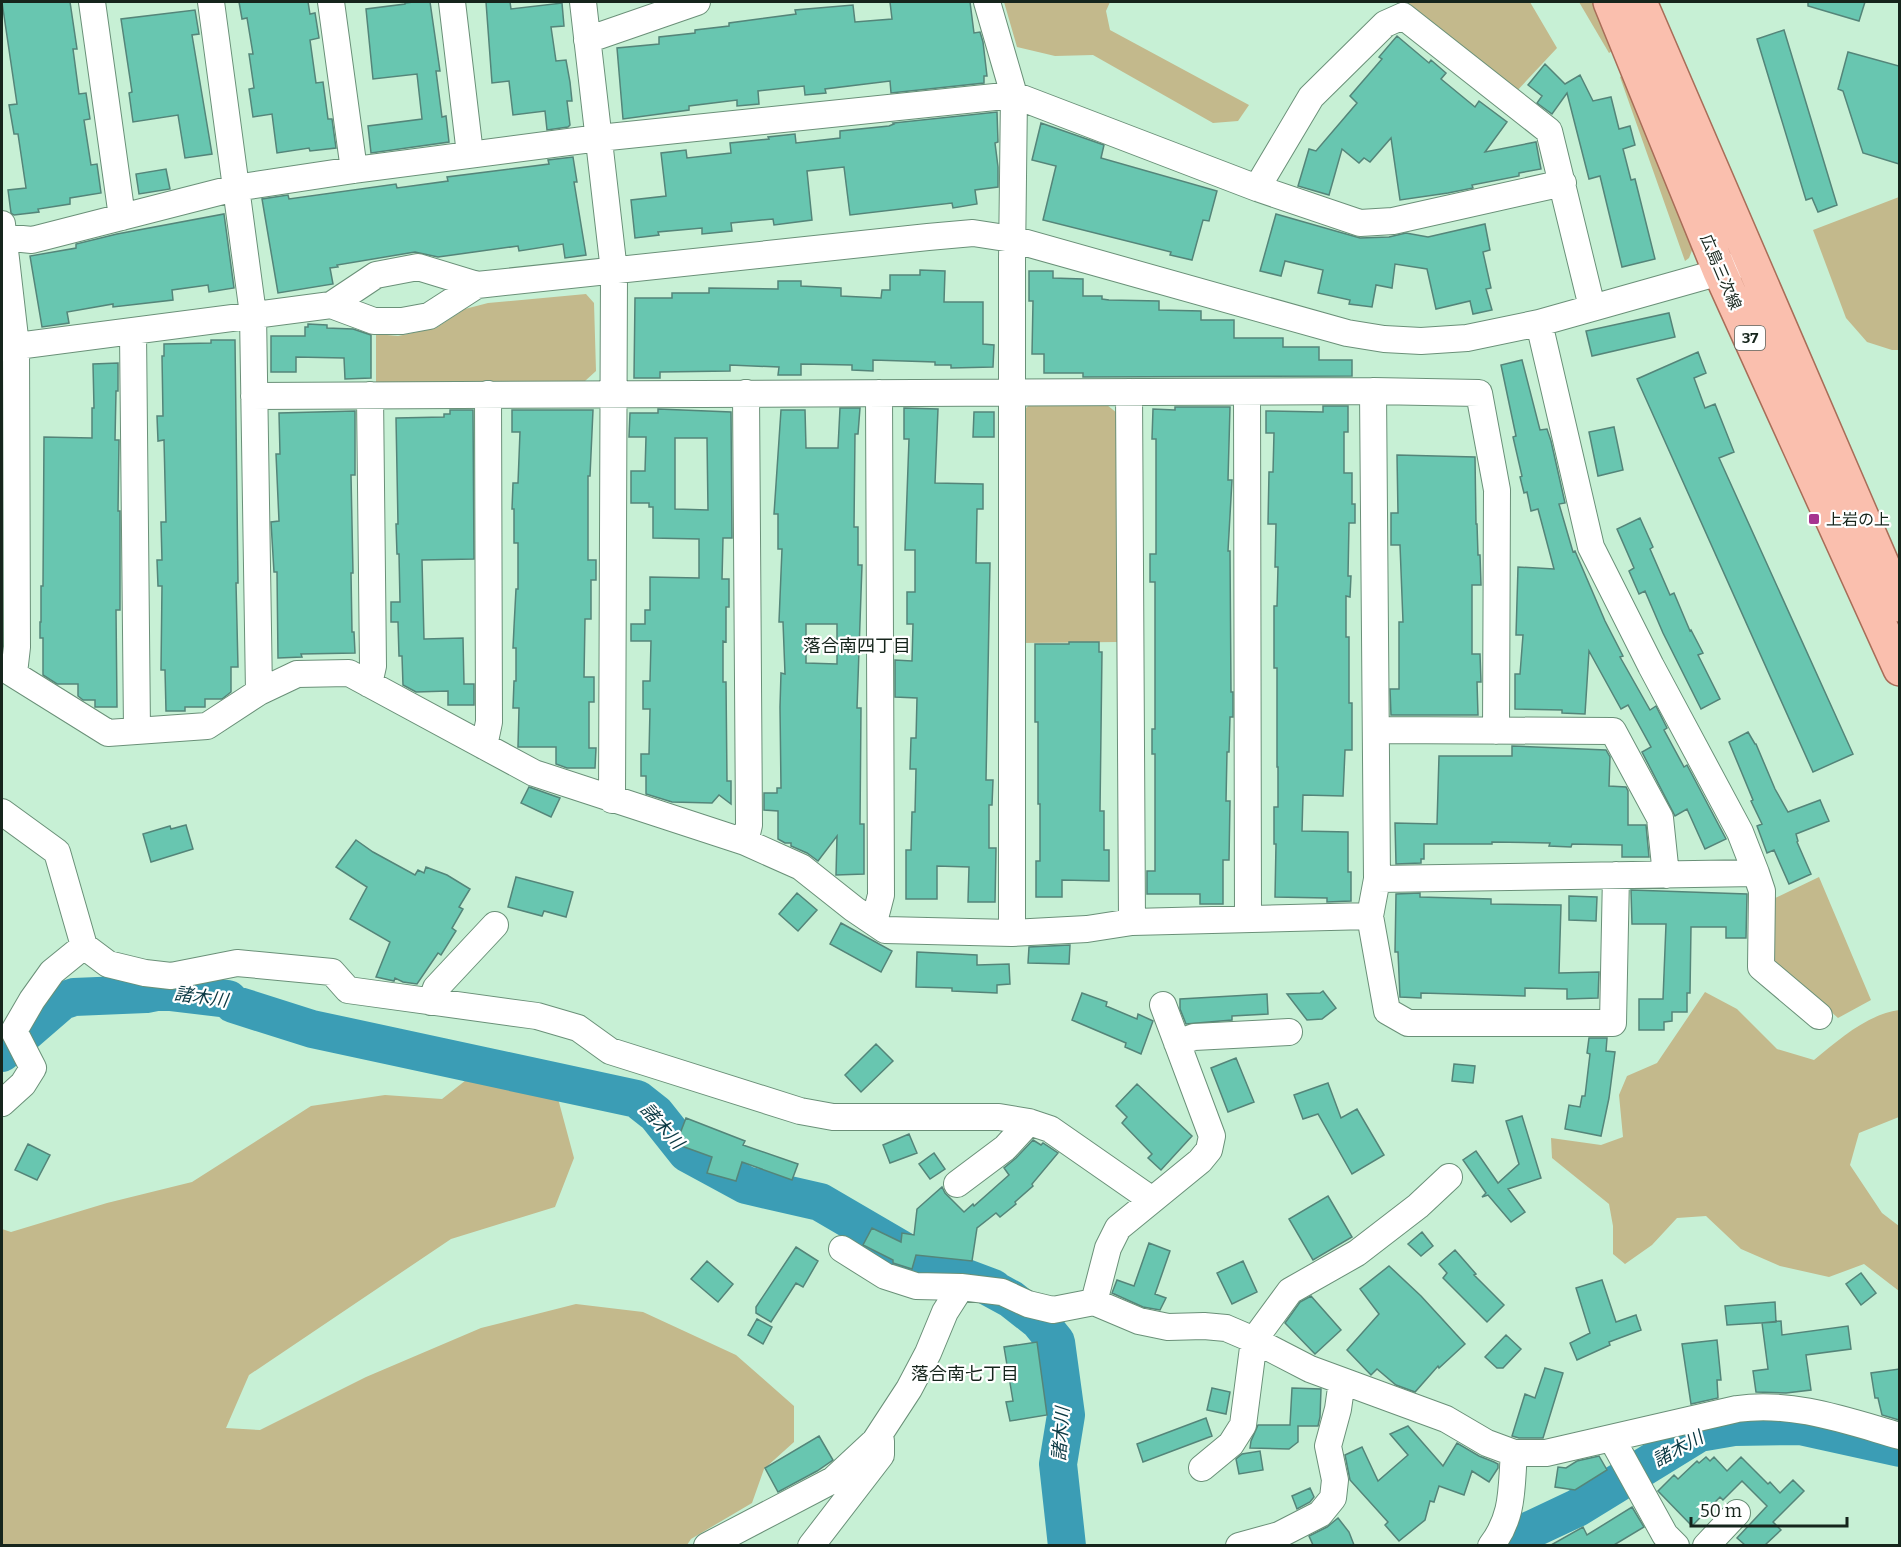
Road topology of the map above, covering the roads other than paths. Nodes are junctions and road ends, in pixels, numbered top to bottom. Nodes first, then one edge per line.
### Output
1 (92, 2) edge
2 (211, 2) edge
3 (331, 2) edge
4 (452, 2) edge
5 (583, 2) edge
6 (697, 2) edge
7 (987, 2) edge
8 (1610, 2) edge
9 (1640, 2) edge
10 (587, 40) junction
11 (1014, 95) junction
12 (599, 138) junction
13 (470, 154) junction
14 (354, 170) junction
15 (1563, 183) junction
16 (235, 188) junction
17 (1257, 188) junction
18 (122, 218) junction
19 (2, 233) edge
20 (1012, 239) junction
21 (1751, 260) junction
22 (614, 271) junction
23 (1720, 272) junction
24 (477, 285) junction
25 (331, 305) junction
26 (1592, 307) junction
27 (253, 314) junction
28 (1539, 323) junction
29 (133, 332) junction
30 (9, 347) edge
31 (1373, 391) junction
32 (1129, 392) junction
33 (1247, 392) junction
34 (614, 393) junction
35 (746, 393) junction
36 (879, 393) junction
37 (1012, 393) junction
38 (488, 394) junction
39 (370, 395) junction
40 (254, 396) junction
41 (1899, 605) edge
42 (1899, 669) edge
43 (8, 670) edge
44 (369, 684) junction
45 (259, 692) junction
46 (137, 730) junction
47 (1376, 730) junction
48 (1496, 731) junction
49 (484, 746) junction
50 (612, 800) junction
51 (2, 812) edge
52 (745, 842) junction
53 (1756, 873) junction
54 (1616, 875) junction
55 (1666, 875) junction
56 (1377, 879) junction
57 (1370, 916) junction
58 (1248, 919) junction
59 (874, 922) junction
60 (1132, 922) junction
61 (495, 926) dead end
62 (1012, 933) junction
63 (84, 946) junction
64 (431, 1002) junction
65 (1163, 1005) dead end
66 (1819, 1016) dead end
67 (1289, 1032) dead end
68 (1177, 1043) junction
69 (2, 1102) edge
70 (1029, 1122) junction
71 (1449, 1177) dead end
72 (957, 1184) dead end
73 (1152, 1200) junction
74 (842, 1249) dead end
75 (961, 1287) junction
76 (1094, 1302) junction
77 (1254, 1340) junction
78 (1342, 1381) junction
79 (881, 1432) junction
80 (1899, 1436) edge
81 (1612, 1439) junction
82 (1514, 1453) junction
83 (1202, 1468) dead end
84 (1737, 1513) dead end
85 (1665, 1542) edge
86 (707, 1545) edge
87 (811, 1545) edge
88 (1239, 1545) edge
89 (1491, 1545) edge
90 (1706, 1545) edge

1 - 18 street
2 - 16 street
3 - 14 street
4 - 13 street
5 - 10 street
6 - 10 street
7 - 11 street
8 - 23 main road, 広島三次線 / 37
9 - 21 main road, 広島三次線 / 37
10 - 12 street
11 - 12 street
11 - 17 street
11 - 20 street
12 - 13 street
12 - 22 street
13 - 14 street
14 - 16 street
15 - 17 street
15 - 17 street
15 - 26 street
16 - 18 street
16 - 27 street
18 - 19 street
19 - 30 street
20 - 22 street
20 - 28 street
20 - 37 street
21 - 23 street
21 - 41 main road, 広島三次線 / 37
22 - 24 street
22 - 34 street
23 - 26 street
23 - 42 main road, 広島三次線 / 37
24 - 25 street
24 - 25 street
25 - 27 street
26 - 28 street
27 - 29 street
27 - 40 street
28 - 53 street
29 - 30 street
29 - 46 street
30 - 43 street
31 - 33 street
31 - 47 street
31 - 48 street
32 - 33 street
32 - 37 street
32 - 60 street
33 - 58 street
34 - 35 street
34 - 38 street
34 - 50 street
35 - 36 street
35 - 52 street
36 - 37 street
36 - 59 street
37 - 62 street
38 - 39 street
38 - 49 street
39 - 40 street
39 - 44 street
40 - 45 street
43 - 46 street
44 - 45 street
44 - 49 street
45 - 46 street
47 - 48 street
47 - 56 street
48 - 55 street
49 - 50 street
50 - 52 street
51 - 63 street
52 - 59 street
53 - 55 street
53 - 66 street
54 - 55 street
54 - 56 street
54 - 57 street
56 - 57 street
57 - 58 street
58 - 60 street
59 - 62 street
60 - 62 street
61 - 64 street
63 - 64 street
63 - 69 street
64 - 70 street
65 - 68 street
67 - 68 street
68 - 73 street
70 - 72 street
70 - 73 street
71 - 77 street
73 - 76 street
74 - 75 street
75 - 76 street
75 - 79 street
76 - 77 street
77 - 78 street
77 - 83 street
78 - 82 street
78 - 88 street
79 - 86 street
79 - 87 street
80 - 81 street
81 - 82 street
81 - 85 street
82 - 89 street
84 - 90 street

